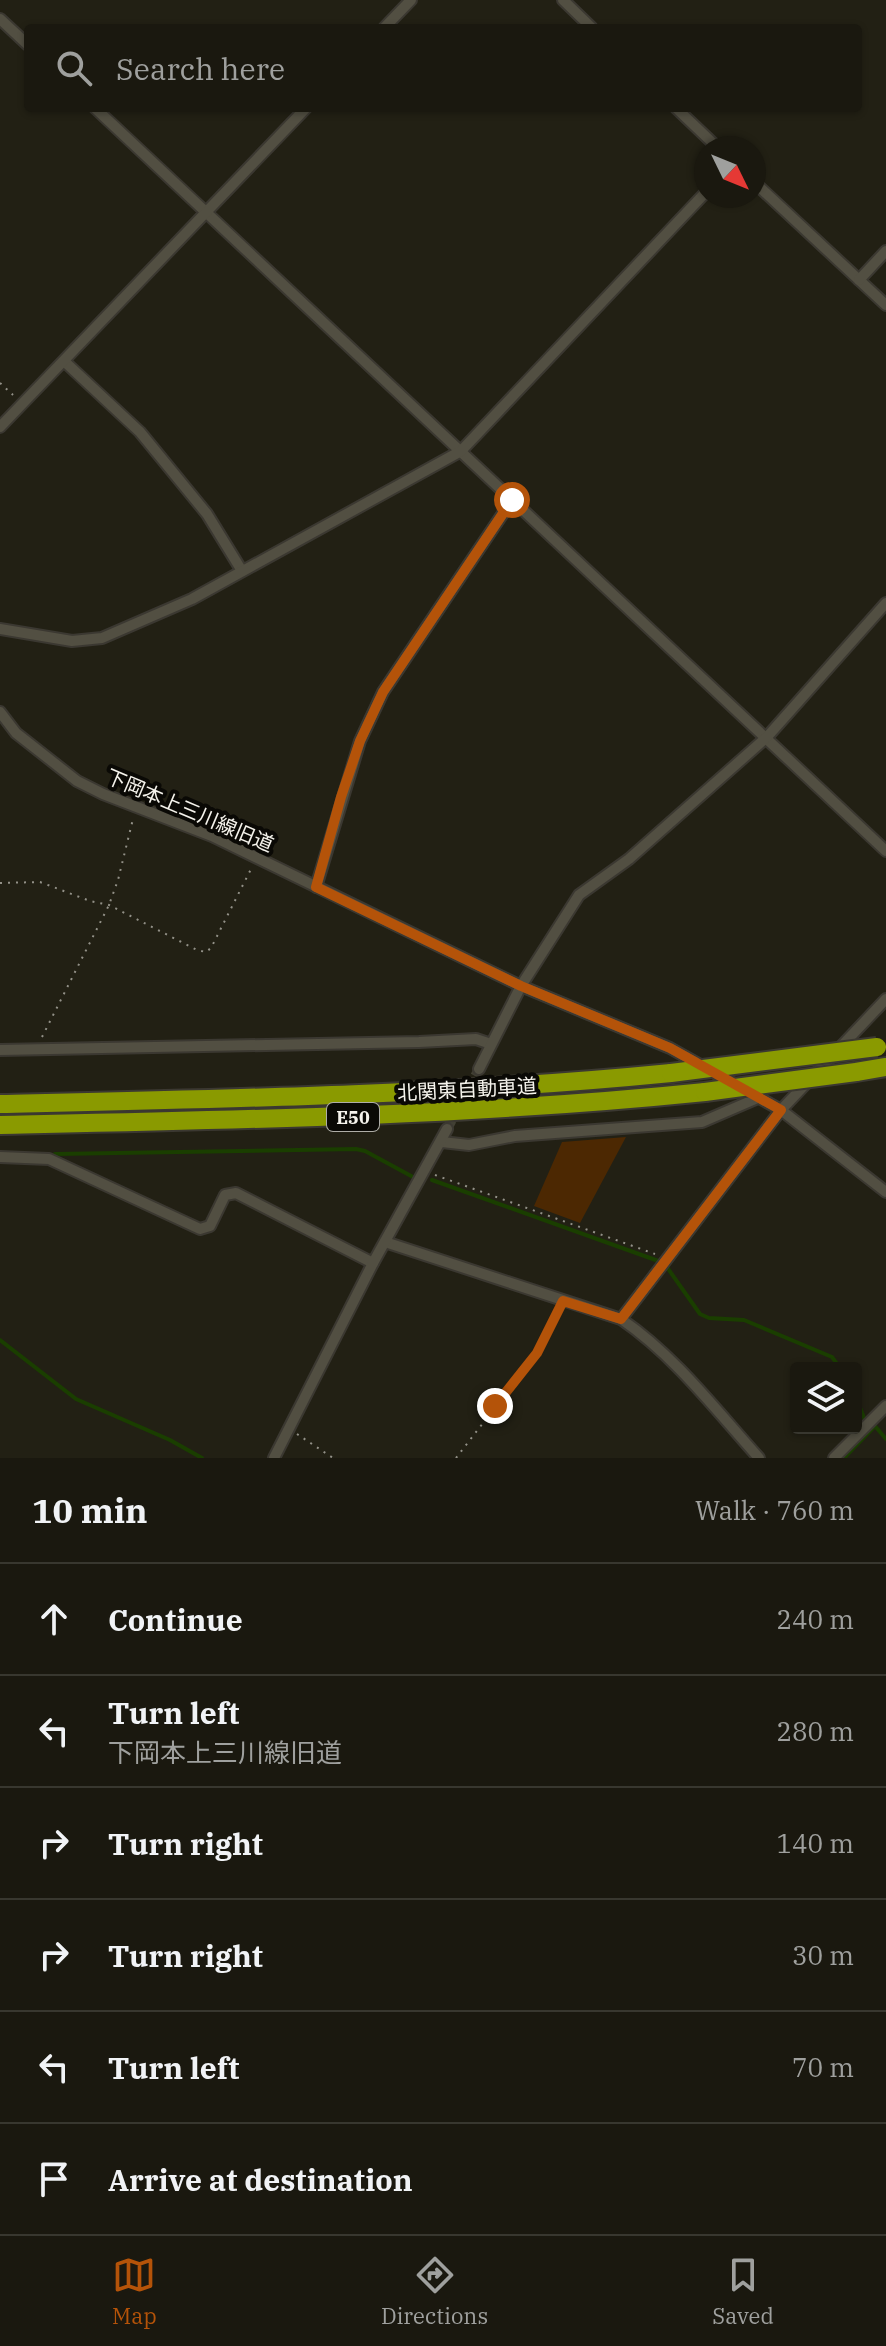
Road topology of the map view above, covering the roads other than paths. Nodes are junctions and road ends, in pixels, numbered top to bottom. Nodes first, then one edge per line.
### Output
1 (411, 0) edge
2 (563, 0) edge
3 (0, 19) edge
4 (388, 24) edge
5 (588, 24) edge
6 (24, 41) edge
7 (99, 112) edge
8 (302, 112) edge
9 (680, 112) edge
10 (705, 136) edge
11 (766, 193) edge
12 (694, 205) edge
13 (205, 211) junction
14 (886, 251) edge
15 (859, 280) junction
16 (886, 305) edge
17 (65, 362) junction
18 (0, 427) edge
19 (461, 451) junction
20 (512, 500) junction
21 (242, 571) junction
22 (886, 603) edge
23 (0, 629) edge
24 (0, 712) edge
25 (767, 737) junction
26 (886, 851) edge
27 (316, 887) junction
28 (521, 986) junction
29 (886, 999) edge
30 (491, 1044) junction
31 (882, 1047) edge
32 (0, 1050) edge
33 (886, 1067) edge
34 (479, 1069) tunnel mouth
35 (760, 1097) junction
36 (0, 1104) edge
37 (781, 1110) junction
38 (0, 1125) edge
39 (447, 1129) tunnel mouth
40 (442, 1142) junction
41 (0, 1157) edge
42 (886, 1192) edge
43 (385, 1242) junction
44 (373, 1263) junction
45 (621, 1319) junction
46 (886, 1406) edge
47 (274, 1458) edge
48 (759, 1458) edge
49 (834, 1458) edge

1 - 4 street
2 - 5 street
3 - 6 street
7 - 13 street
8 - 13 street
9 - 10 street
11 - 15 street
12 - 19 street
13 - 17 street
13 - 19 street
14 - 15 street
15 - 16 street
17 - 18 street
17 - 21 street
19 - 20 street
19 - 21 street
20 - 25 street
20 - 27 street
21 - 23 street
22 - 25 street
24 - 27 street, 下岡本上三川線旧道
25 - 26 street
25 - 28 street
27 - 28 street, 下岡本上三川線旧道
28 - 30 street
28 - 35 street, 下岡本上三川線旧道
29 - 37 street
30 - 32 street
30 - 34 street
31 - 36 highway, 北関東自動車道 / E50, bridge
33 - 38 highway, 北関東自動車道 / E50, bridge
35 - 37 street, 下岡本上三川線旧道
35 - 40 street
37 - 42 street, 下岡本上三川線旧道
37 - 45 street
39 - 40 street
40 - 43 street
41 - 44 street
43 - 44 street
43 - 45 street
44 - 47 street
45 - 48 street
46 - 49 street

